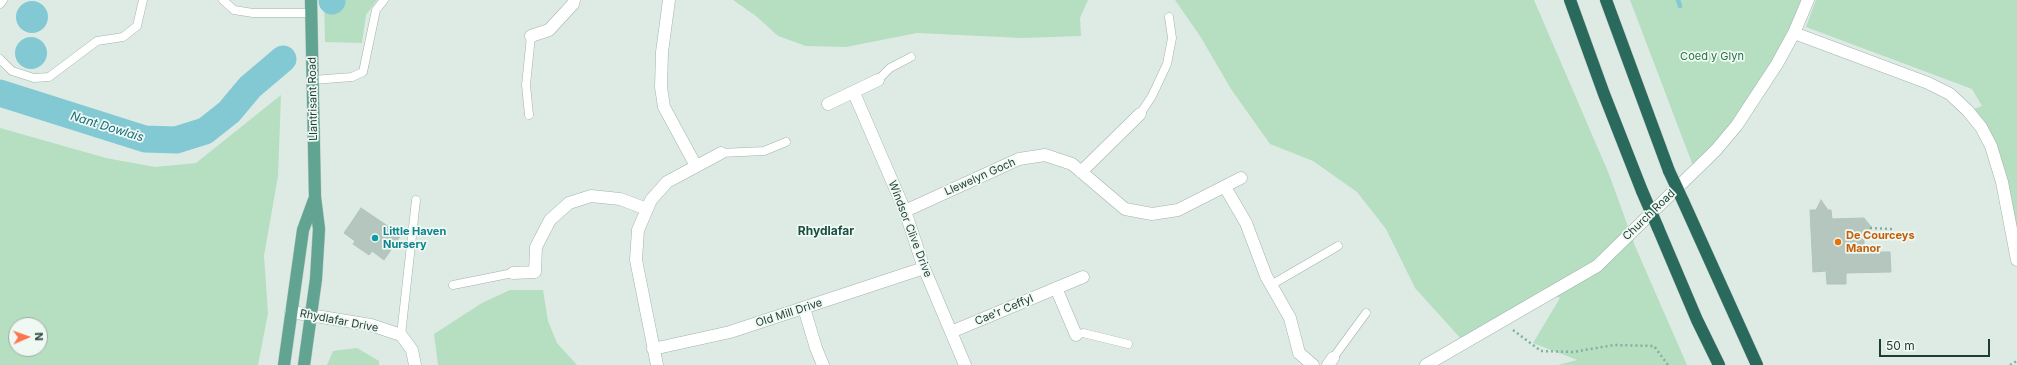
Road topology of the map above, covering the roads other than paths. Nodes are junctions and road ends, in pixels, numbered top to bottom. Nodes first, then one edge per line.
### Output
1 (4, 0) edge
2 (143, 0) edge
3 (223, 0) edge
4 (311, 0) edge
5 (384, 0) edge
6 (574, 0) edge
7 (669, 0) edge
8 (1570, 0) edge
9 (1606, 0) edge
10 (1808, 0) edge
11 (0, 4) edge
12 (311, 13) junction
13 (1169, 17) dead end
14 (1794, 33) junction
15 (531, 36) joint
16 (911, 57) dead end
17 (0, 59) edge
18 (313, 80) junction
19 (878, 80) joint
20 (854, 93) junction
21 (828, 104) dead end
22 (1140, 114) joint
23 (529, 115) dead end
24 (786, 142) dead end
25 (721, 153) joint
26 (696, 166) junction
27 (1081, 172) junction
28 (1241, 178) dead end
29 (1225, 187) junction
30 (315, 197) junction
31 (416, 200) dead end
32 (647, 209) junction
33 (905, 211) junction
34 (1338, 246) dead end
35 (2017, 260) edge
36 (924, 268) junction
37 (513, 273) joint
38 (1083, 277) dead end
39 (453, 285) dead end
40 (1272, 285) junction
41 (1056, 288) junction
42 (804, 308) junction
43 (291, 312) junction
44 (1366, 313) dead end
45 (311, 315) junction
46 (951, 332) junction
47 (401, 335) junction
48 (1076, 335) joint
49 (1128, 344) dead end
50 (653, 349) junction
51 (1330, 361) edge
52 (284, 365) edge
53 (304, 365) edge
54 (415, 365) edge
55 (657, 365) edge
56 (823, 365) edge
57 (965, 365) edge
58 (1313, 365) edge
59 (1426, 365) edge
60 (1719, 365) edge
61 (1757, 365) edge

1 - 11 lane
2 - 17 lane
3 - 12 lane
4 - 12 main road, Llantrisant Road
5 - 18 lane
6 - 15 street
7 - 26 street
8 - 60 highway, bridge
9 - 61 highway, bridge
10 - 14 street, Church Road
12 - 18 main road, Llantrisant Road
13 - 22 lane
14 - 35 street
14 - 59 street, Church Road
15 - 23 lane
16 - 19 lane
18 - 30 main road, Llantrisant Road
19 - 20 street
20 - 21 street
20 - 33 street, Windsor Clive Drive
22 - 27 street
24 - 25 lane
25 - 26 street
26 - 32 street
27 - 29 street, Llewelyn Goch
27 - 33 street, Llewelyn Goch
28 - 29 street, Llewelyn Goch
29 - 40 street
30 - 43 main road, Llantrisant Road
30 - 45 main road, Llantrisant Road
31 - 47 lane
32 - 37 street
32 - 50 street
33 - 36 street, Windsor Clive Drive
34 - 40 lane
36 - 42 street, Old Mill Drive
36 - 46 street, Windsor Clive Drive
37 - 39 lane
38 - 41 street, Cae'r Ceffyl
40 - 58 street
41 - 46 street, Cae'r Ceffyl
41 - 48 street
42 - 50 street, Old Mill Drive
42 - 56 street
43 - 45 street, Rhydlafar Drive
43 - 52 main road, Llantrisant Road
44 - 51 lane
45 - 47 street, Rhydlafar Drive
45 - 53 main road, Llantrisant Road
46 - 57 street, Windsor Clive Drive
47 - 54 street
48 - 49 lane
50 - 55 street

